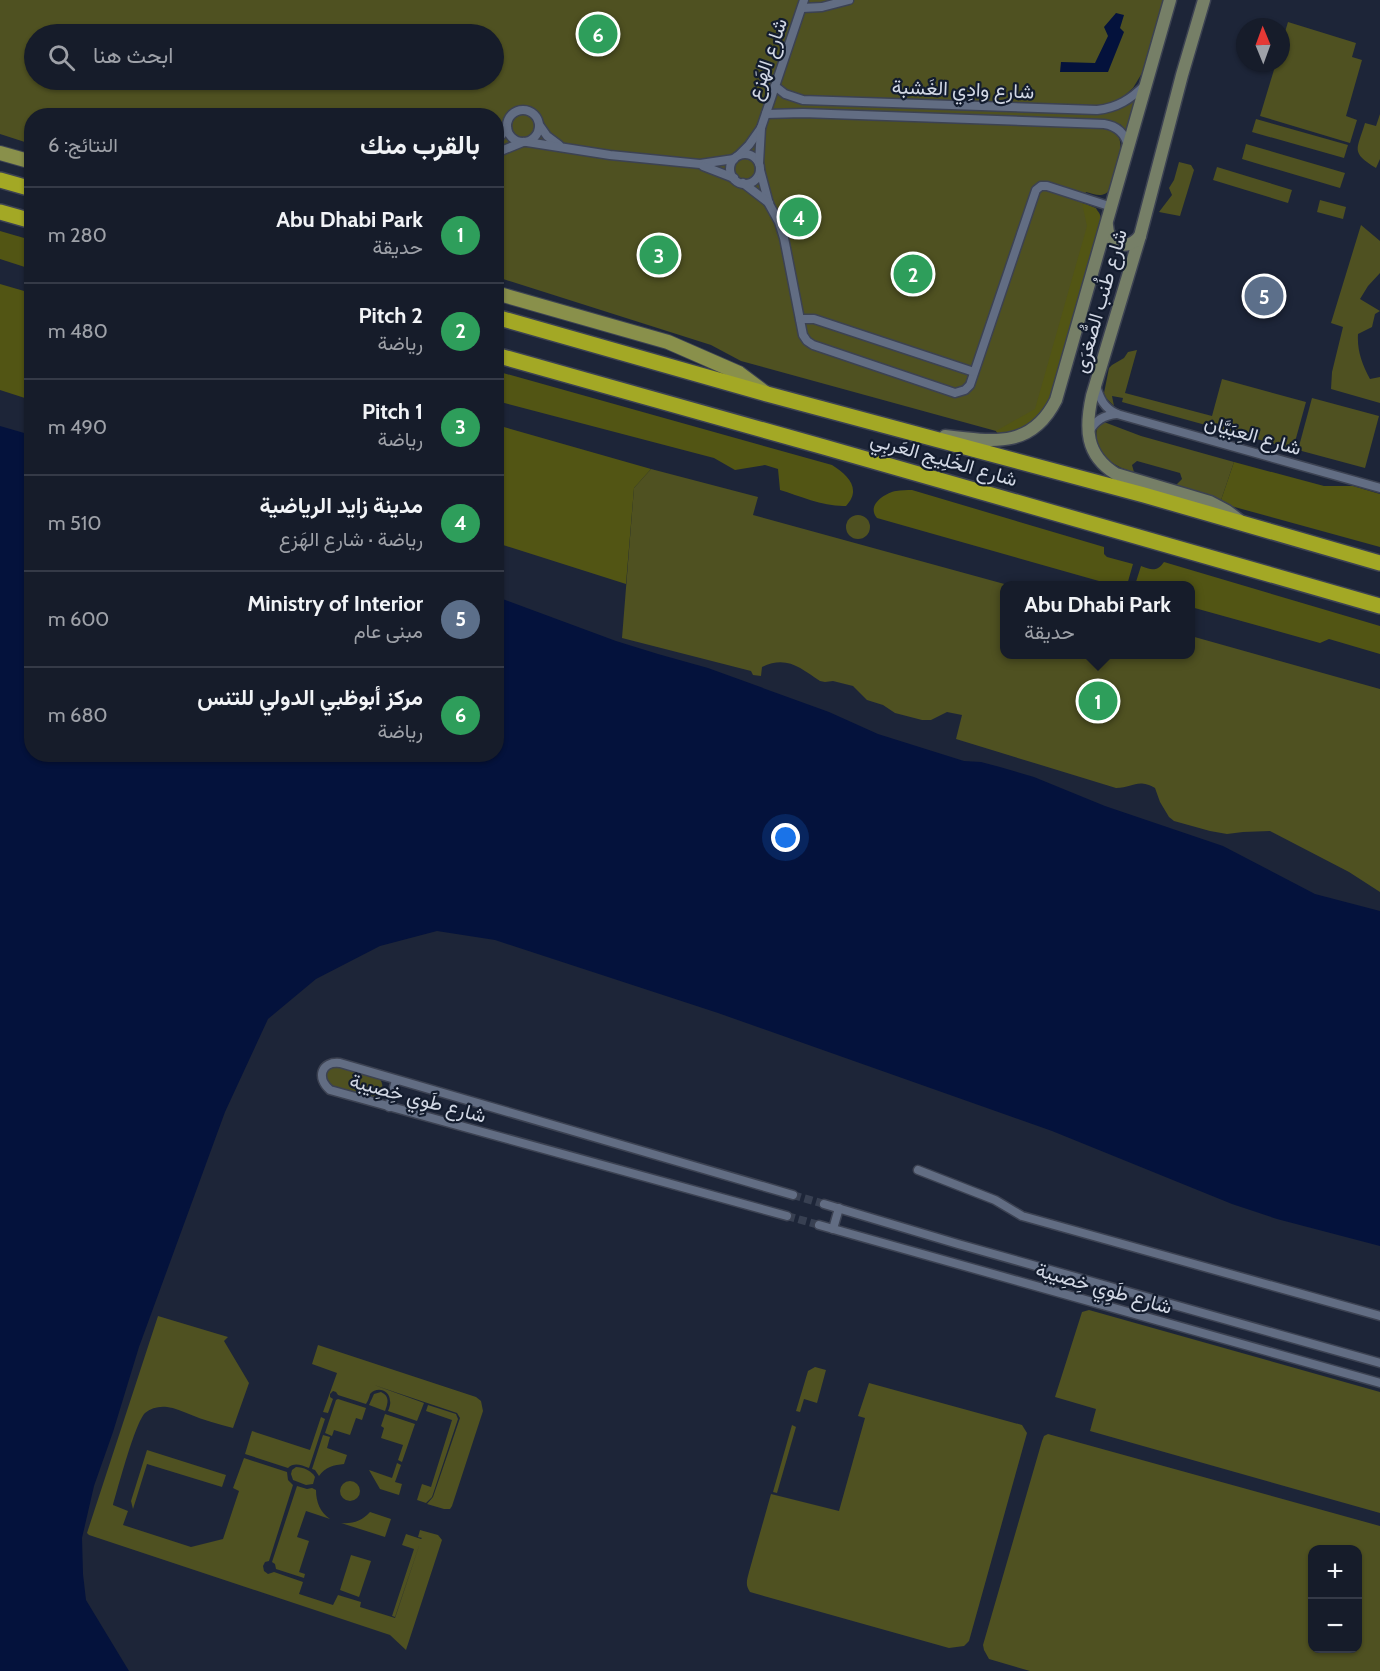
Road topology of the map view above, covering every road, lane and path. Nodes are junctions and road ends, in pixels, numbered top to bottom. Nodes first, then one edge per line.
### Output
1 (849, 0) edge
2 (1170, 0) edge
3 (1204, 0) edge
4 (803, 4) edge
5 (1146, 85) junction
6 (775, 86) junction
7 (766, 114) junction
8 (540, 126) junction
9 (507, 128) junction
10 (761, 128) junction
11 (504, 132) edge
12 (525, 142) junction
13 (562, 146) junction
14 (1128, 147) junction
15 (504, 150) edge
16 (0, 153) edge
17 (737, 157) junction
18 (24, 160) edge
19 (700, 164) junction
20 (760, 167) junction
21 (734, 178) junction
22 (0, 180) edge
23 (743, 183) junction
24 (24, 187) edge
25 (769, 204) junction
26 (1112, 207) junction
27 (0, 212) edge
28 (24, 219) edge
29 (1107, 224) junction
30 (1140, 236) junction
31 (504, 295) edge
32 (504, 319) edge
33 (800, 319) junction
34 (504, 357) edge
35 (974, 372) junction
36 (1096, 385) junction
37 (767, 394) junction
38 (1117, 414) junction
39 (919, 434) junction
40 (1088, 434) junction
41 (1380, 488) edge
42 (1242, 523) junction
43 (1380, 563) edge
44 (1377, 606) edge
45 (396, 1080) junction
46 (389, 1107) junction
47 (918, 1170) dead end
48 (793, 1195) tunnel mouth
49 (824, 1204) tunnel mouth
50 (839, 1208) junction
51 (787, 1216) tunnel mouth
52 (819, 1225) tunnel mouth
53 (833, 1229) junction
54 (1380, 1316) edge
55 (1380, 1363) edge
56 (1380, 1383) edge

1 - 4 street
2 - 5 street, شارع طُنب الصُّغرَى
3 - 30 street, شارع طُنب الصُّغرَى
4 - 6 street, شارع الهَزع
5 - 6 street, شارع وادِي الغَشبة
5 - 14 street, شارع طُنب الصُّغرَى
6 - 7 street, شارع الهَزع
7 - 10 street, شارع الهَزع
7 - 14 street, شارع وادِي الغَشبة
8 - 9 street
8 - 12 street
8 - 13 street
9 - 11 street
9 - 12 street
10 - 17 street, شارع الهَزع
10 - 20 street, شارع الهَزع
12 - 13 street
12 - 15 street
13 - 19 street
14 - 26 street, شارع طُنب الصُّغرَى
16 - 18 main road
17 - 19 street
17 - 20 street
17 - 21 street
19 - 21 street
20 - 23 street
20 - 25 street, شارع الهَزع
21 - 23 street
22 - 24 highway
23 - 25 street
25 - 33 street
26 - 29 street, شارع طُنب الصُّغرَى
26 - 35 street
27 - 28 highway
29 - 30 street
29 - 39 street, شارع طُنب الصُّغرَى
30 - 36 street, شارع طُنب الصُّغرَى
31 - 37 main road
32 - 37 highway, شارع الخَلِيج العَربِي
33 - 35 street
33 - 35 street
34 - 44 highway, شارع الخَلِيج العَربِي
36 - 38 street
36 - 40 street, شارع طُنب الصُّغرَى
37 - 39 highway, شارع الخَلِيج العَربِي
38 - 40 street
38 - 41 street, شارع العِبَيَّان
39 - 42 highway, شارع الخَلِيج العَربِي
40 - 42 street
42 - 43 highway, شارع الخَلِيج العَربِي
45 - 46 street
45 - 46 street, شارع طَوِي خِصِيبة
45 - 48 street, شارع طَوِي خِصِيبة
46 - 51 street, شارع طَوِي خِصِيبة
47 - 54 street
49 - 50 street, شارع طَوِي خِصِيبة
50 - 53 street
50 - 55 street, شارع طَوِي خِصِيبة
52 - 53 street, شارع طَوِي خِصِيبة
53 - 56 street, شارع طَوِي خِصِيبة

